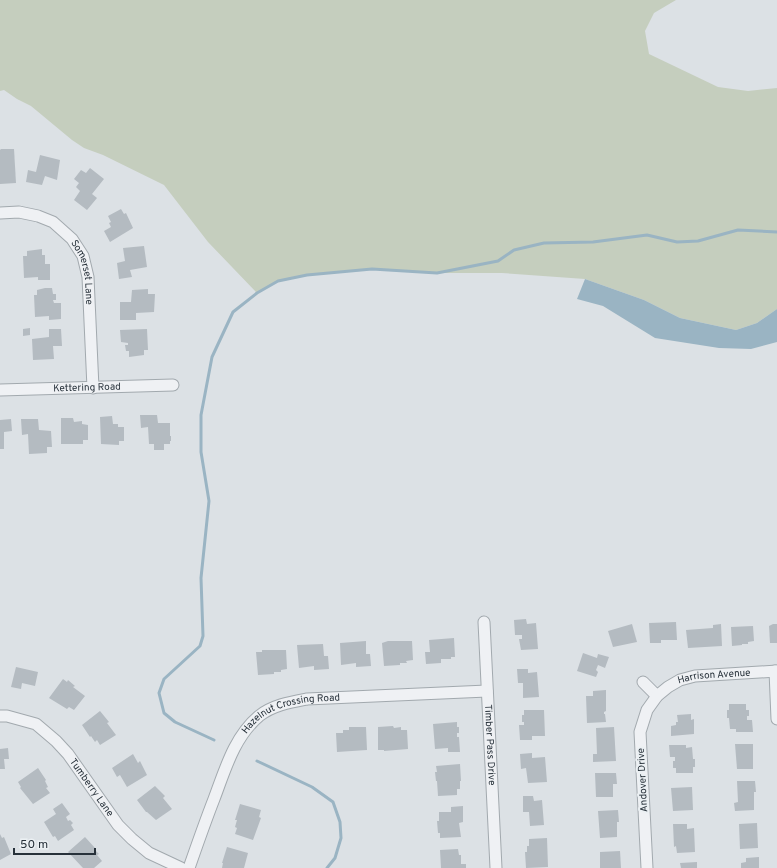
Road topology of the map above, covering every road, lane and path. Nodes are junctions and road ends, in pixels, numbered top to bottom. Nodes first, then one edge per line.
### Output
1 (0, 213) edge
2 (173, 385) dead end
3 (93, 388) junction
4 (0, 390) edge
5 (484, 622) dead end
6 (776, 671) edge
7 (644, 682) dead end
8 (487, 691) junction
9 (657, 696) junction
10 (0, 716) edge
11 (777, 719) edge
12 (181, 868) edge
13 (188, 868) edge
14 (496, 868) edge
15 (647, 868) edge

1 - 3 street, Somerset Lane
2 - 3 street, Kettering Road
3 - 4 street, Kettering Road
5 - 8 street, Timber Pass Drive
6 - 9 street, Harrison Avenue
6 - 11 street
7 - 9 street
8 - 13 street, Hazelnut Crossing Road
8 - 14 street, Timber Pass Drive
9 - 15 street, Andover Drive
10 - 12 street, Tumberry Lane

